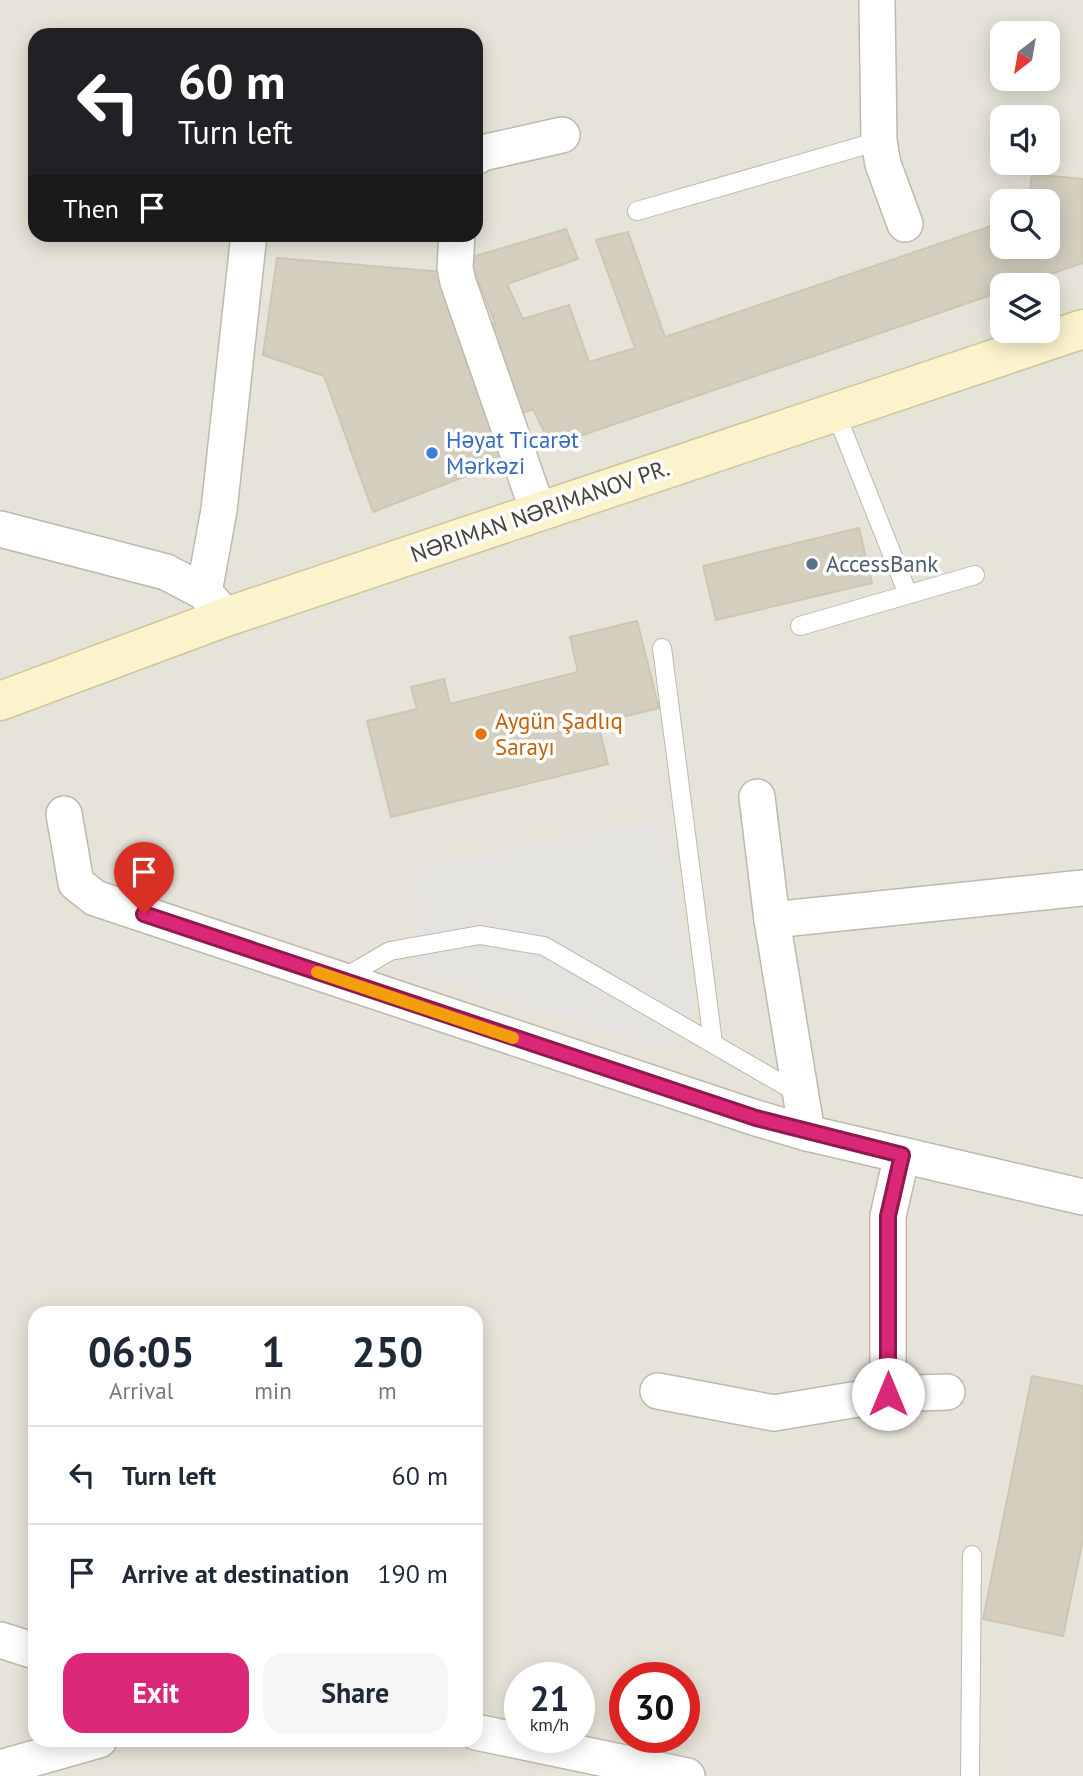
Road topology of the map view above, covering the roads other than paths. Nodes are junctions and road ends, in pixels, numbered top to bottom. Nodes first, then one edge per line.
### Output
1 (877, 0) edge
2 (562, 135) dead end
3 (879, 141) junction
4 (483, 153) edge
5 (637, 211) dead end
6 (905, 224) dead end
7 (247, 242) edge
8 (457, 242) edge
9 (1083, 329) edge
10 (835, 411) junction
11 (538, 511) junction
12 (0, 529) edge
13 (975, 575) dead end
14 (907, 592) junction
15 (215, 605) junction
16 (800, 626) dead end
17 (662, 648) dead end
18 (0, 701) edge
19 (757, 797) dead end
20 (64, 814) dead end
21 (1083, 888) edge
22 (772, 919) junction
23 (340, 980) junction
24 (713, 1043) junction
25 (798, 1093) junction
26 (807, 1133) junction
27 (902, 1155) junction
28 (1083, 1197) edge
29 (658, 1391) dead end
30 (947, 1392) dead end
31 (888, 1394) junction
32 (972, 1555) dead end
33 (0, 1640) edge
34 (28, 1649) edge
35 (483, 1733) edge
36 (74, 1747) edge
37 (0, 1768) edge
38 (687, 1776) edge
39 (970, 1776) edge

1 - 3 street
2 - 4 street
3 - 5 lane
3 - 6 street
7 - 15 street
8 - 11 street
9 - 10 main road, NƏRIMAN NƏRIMANOV PR.
10 - 11 main road, NƏRIMAN NƏRIMANOV PR.
10 - 14 lane
11 - 15 main road, NƏRIMAN NƏRIMANOV PR.
12 - 15 street
13 - 14 lane
14 - 16 lane
15 - 18 main road, NƏRIMAN NƏRIMANOV PR.
17 - 24 lane
19 - 22 street
20 - 23 street
21 - 22 street
22 - 25 street
23 - 24 lane
23 - 26 street
24 - 25 lane
25 - 26 street
26 - 27 street
27 - 28 street
27 - 31 street
29 - 31 street
30 - 31 street
32 - 39 lane
33 - 34 street
35 - 38 street
36 - 37 street

